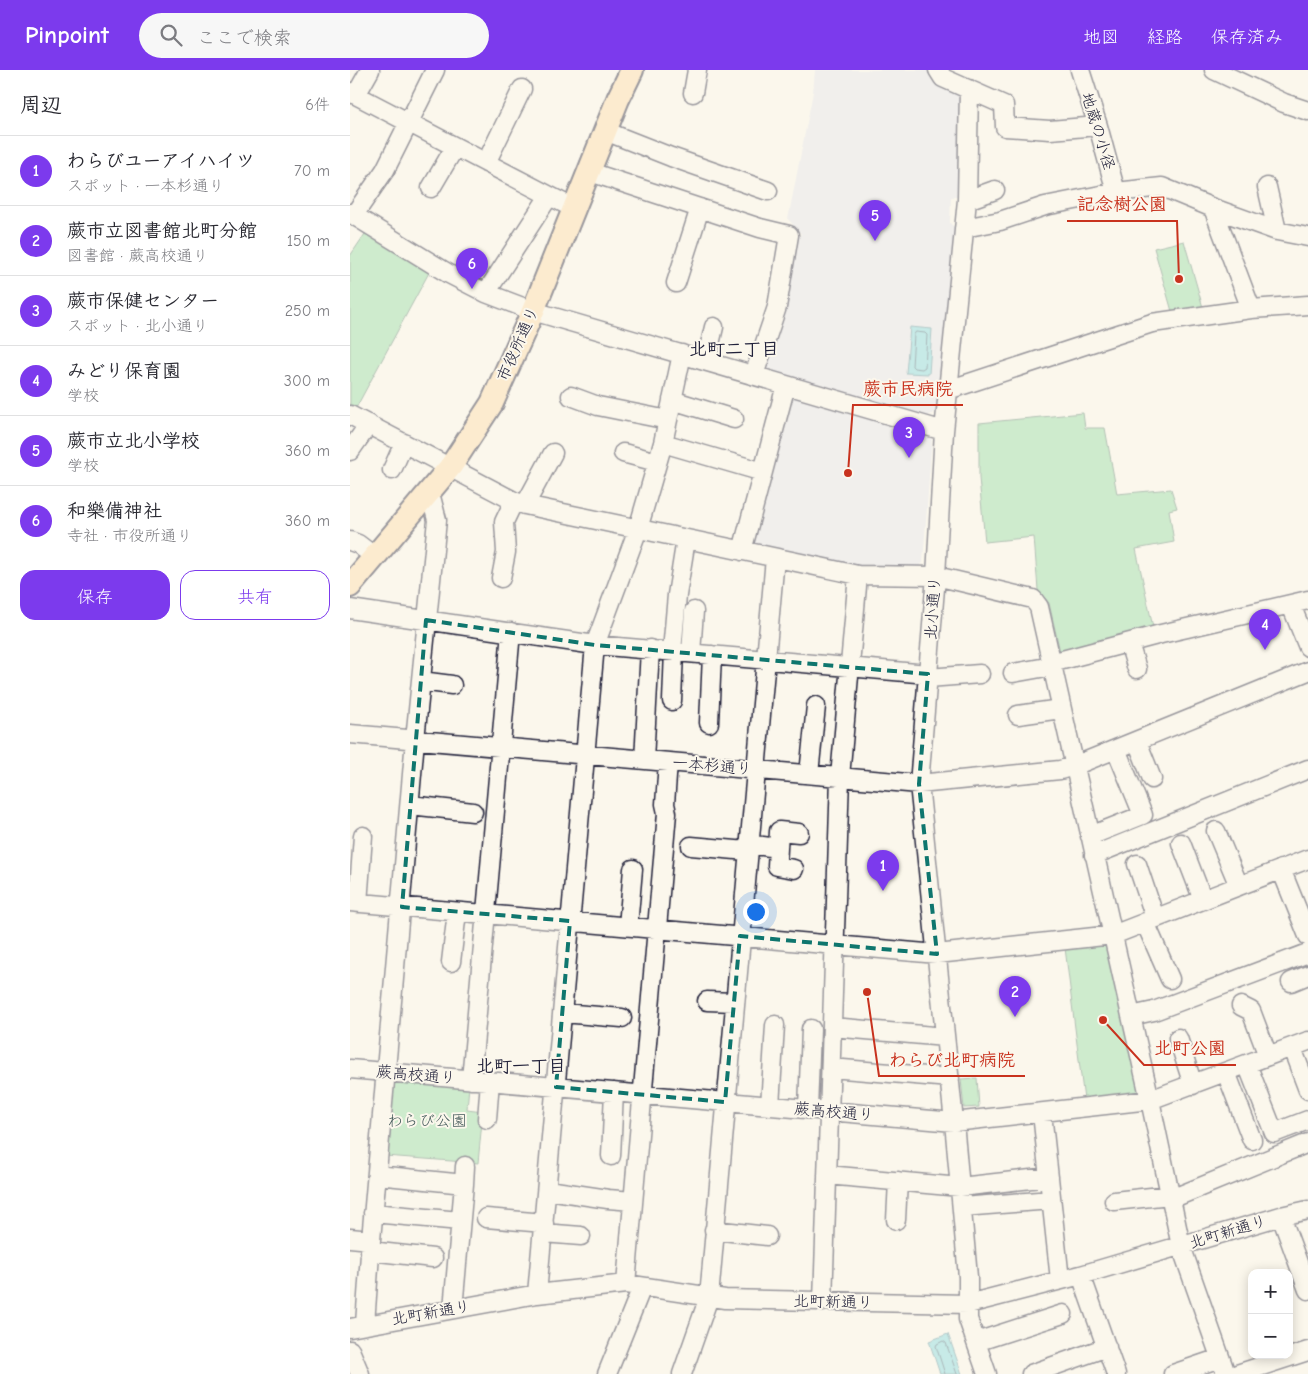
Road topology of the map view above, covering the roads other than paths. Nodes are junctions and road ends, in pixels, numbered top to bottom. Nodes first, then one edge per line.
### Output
1 (370, 70) edge
2 (435, 70) edge
3 (632, 70) edge
4 (697, 70) edge
5 (938, 70) edge
6 (1080, 70) edge
7 (1214, 70) edge
8 (522, 89) dead end
9 (969, 89) junction
10 (353, 93) edge
11 (693, 93) dead end
12 (1308, 111) edge
13 (409, 122) junction
14 (1098, 126) junction
15 (605, 130) junction
16 (455, 147) junction
17 (486, 163) junction
18 (590, 172) junction
19 (1267, 187) dead end
20 (431, 188) dead end
21 (995, 190) dead end
22 (768, 191) dead end
23 (1116, 192) junction
24 (549, 196) junction
25 (967, 200) junction
26 (700, 208) junction
27 (1213, 208) junction
28 (575, 209) junction
29 (352, 214) edge
30 (964, 228) junction
31 (1276, 231) junction
32 (1308, 237) edge
33 (676, 284) dead end
34 (486, 294) junction
35 (1308, 304) edge
36 (1251, 309) junction
37 (533, 311) junction
38 (714, 326) dead end
39 (682, 354) junction
40 (706, 361) junction
41 (754, 375) junction
42 (786, 385) junction
43 (948, 390) junction
44 (572, 396) dead end
45 (672, 400) junction
46 (350, 416) edge
47 (734, 419) dead end
48 (668, 420) junction
49 (369, 424) junction
50 (944, 431) junction
51 (404, 443) junction
52 (662, 443) junction
53 (350, 451) edge
54 (553, 453) dead end
55 (623, 453) dead end
56 (657, 462) junction
57 (451, 466) junction
58 (392, 470) dead end
59 (763, 472) junction
60 (430, 493) junction
61 (520, 503) junction
62 (638, 528) junction
63 (686, 539) junction
64 (350, 541) edge
65 (742, 551) junction
66 (375, 558) junction
67 (775, 558) junction
68 (858, 575) junction
69 (936, 576) junction
70 (501, 578) dead end
71 (350, 586) edge
72 (1300, 602) edge
73 (350, 609) edge
74 (694, 611) dead end
75 (426, 620) junction
76 (511, 632) junction
77 (1129, 642) junction
78 (595, 645) junction
79 (1308, 647) edge
80 (650, 649) junction
81 (679, 652) junction
82 (712, 654) junction
83 (764, 659) junction
84 (1051, 665) junction
85 (849, 667) junction
86 (1137, 670) dead end
87 (1308, 671) edge
88 (1013, 673) dead end
89 (980, 674) dead end
90 (928, 676) junction
91 (420, 681) junction
92 (452, 685) dead end
93 (672, 701) dead end
94 (816, 706) dead end
95 (1061, 709) junction
96 (1018, 715) dead end
97 (709, 722) dead end
98 (350, 734) edge
99 (415, 740) junction
100 (1136, 741) junction
101 (501, 747) junction
102 (1116, 749) junction
103 (585, 755) junction
104 (644, 760) junction
105 (668, 762) junction
106 (1074, 766) junction
107 (755, 769) junction
108 (1308, 770) edge
109 (809, 774) junction
110 (840, 777) junction
111 (1152, 779) dead end
112 (919, 784) junction
113 (410, 805) junction
114 (473, 812) dead end
115 (1216, 831) dead end
116 (798, 833) dead end
117 (364, 836) dead end
118 (1090, 836) junction
119 (1182, 843) dead end
120 (691, 846) dead end
121 (748, 848) junction
122 (778, 848) junction
123 (1094, 855) junction
124 (1308, 859) edge
125 (1137, 864) dead end
126 (632, 869) dead end
127 (794, 869) dead end
128 (1281, 869) junction
129 (1239, 886) junction
130 (1203, 900) junction
131 (354, 903) edge
132 (402, 907) junction
133 (457, 912) junction
134 (486, 914) junction
135 (1150, 920) junction
136 (570, 921) junction
137 (628, 926) junction
138 (657, 929) junction
139 (1113, 935) junction
140 (740, 936) junction
141 (1308, 936) edge
142 (835, 945) junction
143 (1308, 953) edge
144 (937, 954) junction
145 (452, 962) dead end
146 (1308, 975) edge
147 (1170, 980) dead end
148 (1291, 982) dead end
149 (707, 1001) dead end
150 (734, 1002) junction
151 (1241, 1006) dead end
152 (562, 1013) junction
153 (1131, 1016) junction
154 (622, 1018) dead end
155 (775, 1025) dead end
156 (832, 1027) junction
157 (811, 1029) dead end
158 (945, 1037) junction
159 (1178, 1038) dead end
160 (1308, 1041) edge
161 (1292, 1048) junction
162 (1268, 1056) junction
163 (1247, 1064) junction
164 (831, 1068) junction
165 (350, 1069) edge
166 (386, 1072) junction
167 (1226, 1072) junction
168 (950, 1078) junction
169 (471, 1080) junction
170 (490, 1081) junction
171 (1193, 1084) junction
172 (556, 1087) junction
173 (1308, 1090) edge
174 (614, 1092) junction
175 (642, 1094) junction
176 (1150, 1100) junction
177 (725, 1102) junction
178 (770, 1106) junction
179 (808, 1109) junction
180 (830, 1111) junction
181 (1042, 1112) junction
182 (487, 1119) dead end
183 (1308, 1120) edge
184 (954, 1122) junction
185 (1252, 1140) dead end
186 (1308, 1143) edge
187 (611, 1156) dead end
188 (465, 1166) dead end
189 (377, 1174) junction
190 (827, 1175) junction
191 (1049, 1176) junction
192 (898, 1181) junction
193 (464, 1184) junction
194 (960, 1187) junction
195 (548, 1190) junction
196 (1171, 1197) junction
197 (1051, 1200) junction
198 (633, 1201) junction
199 (1114, 1202) dead end
200 (962, 1207) junction
201 (1308, 1210) edge
202 (373, 1213) junction
203 (1281, 1216) junction
204 (486, 1218) dead end
205 (896, 1220) dead end
206 (460, 1222) junction
207 (543, 1228) junction
208 (714, 1230) junction
209 (581, 1236) dead end
210 (767, 1236) dead end
211 (350, 1238) edge
212 (371, 1246) junction
213 (1181, 1246) junction
214 (433, 1258) dead end
215 (1081, 1275) junction
216 (1060, 1280) junction
217 (634, 1285) junction
218 (1308, 1290) edge
219 (537, 1294) junction
220 (709, 1297) junction
221 (823, 1302) junction
222 (968, 1304) junction
223 (453, 1310) junction
224 (1063, 1314) dead end
225 (358, 1326) edge
226 (976, 1342) junction
227 (1107, 1347) junction
228 (350, 1350) edge
229 (1308, 1350) edge
230 (1223, 1366) edge
231 (360, 1374) edge
232 (607, 1374) edge
233 (682, 1374) edge
234 (987, 1374) edge
235 (1031, 1374) edge
236 (1116, 1374) edge
237 (1173, 1374) edge
238 (1237, 1374) edge

1 - 10 street
2 - 13 street
3 - 15 main road, 市役所通り
4 - 11 street
5 - 9 street
6 - 14 street, 地蔵の小径
7 - 12 street
8 - 17 street
9 - 14 street
9 - 25 street, 北小通り
10 - 13 street
13 - 16 street
13 - 29 street
14 - 23 street, 地蔵の小径
15 - 18 main road, 市役所通り
15 - 22 street
16 - 17 street
16 - 20 street
17 - 24 street
18 - 26 street
18 - 28 main road, 市役所通り
19 - 31 street
21 - 25 street
23 - 27 street
23 - 30 street
24 - 28 street
24 - 34 street
25 - 30 street, 北小通り
26 - 33 street
26 - 41 street
27 - 31 street
27 - 36 street
28 - 37 main road, 市役所通り
29 - 34 street
30 - 43 street, 北小通り
31 - 32 street
34 - 37 street
35 - 36 street
36 - 43 street
37 - 39 street
37 - 57 main road, 市役所通り
38 - 40 street
39 - 40 street
39 - 45 street
40 - 41 street
41 - 42 street
42 - 50 street
42 - 59 street
43 - 50 street, 北小通り
44 - 48 street
45 - 47 street
45 - 48 street
46 - 49 street
48 - 52 street
49 - 51 street
49 - 53 street
50 - 69 street, 北小通り
51 - 57 street
51 - 58 street
52 - 56 street
52 - 59 street
54 - 61 street
55 - 56 street
56 - 62 street
57 - 60 main road, 市役所通り
57 - 61 street
59 - 65 street
60 - 66 main road, 市役所通り
60 - 75 street
61 - 62 street
61 - 70 street
62 - 63 street
62 - 78 street
63 - 65 street
63 - 81 street
64 - 66 street
65 - 67 street
66 - 71 main road, 市役所通り
67 - 68 street
67 - 83 street
68 - 69 street
68 - 85 street
69 - 84 street
69 - 90 street, 北小通り
72 - 77 street
72 - 79 street
73 - 75 street
74 - 81 street
75 - 76 street
75 - 91 street
76 - 78 street
76 - 101 street
77 - 84 street
77 - 86 street
78 - 80 street
78 - 103 street
80 - 81 street
80 - 104 street
81 - 82 street
81 - 93 street
82 - 83 street
82 - 97 street
83 - 85 street
83 - 107 street
84 - 88 street
84 - 95 street
85 - 90 street
85 - 110 street
87 - 100 street, 一本杉通り
89 - 90 street
90 - 112 street, 北小通り
91 - 92 street
91 - 99 street
94 - 109 street
95 - 96 street
95 - 106 street
98 - 99 street, 一本杉通り
99 - 101 street, 一本杉通り
99 - 113 street
100 - 102 street, 一本杉通り
100 - 111 street
101 - 103 street, 一本杉通り
101 - 134 street
102 - 106 street, 一本杉通り
102 - 118 street
103 - 104 street, 一本杉通り
103 - 136 street
104 - 105 street, 一本杉通り
105 - 107 street, 一本杉通り
105 - 138 street
106 - 112 street, 一本杉通り
106 - 118 street
107 - 109 street, 一本杉通り
107 - 121 street
108 - 123 street
109 - 110 street, 一本杉通り
110 - 112 street, 一本杉通り
110 - 142 street
112 - 144 street, 北小通り
113 - 114 street
113 - 132 street
115 - 129 street
116 - 122 street
117 - 131 street
118 - 123 street
119 - 130 street
120 - 121 street
121 - 122 street
121 - 140 street
122 - 127 street
123 - 139 street
124 - 128 street
125 - 135 street
126 - 137 street
128 - 129 street
128 - 141 street
129 - 130 street
130 - 135 street
131 - 132 street
132 - 133 street
132 - 166 street
133 - 134 street
133 - 145 street
134 - 136 street
134 - 169 street
135 - 139 street
135 - 147 street
136 - 137 street
136 - 152 street
137 - 138 street
138 - 140 street
138 - 175 street
139 - 144 street
139 - 153 street
140 - 142 street
140 - 150 street
142 - 144 street
142 - 156 street
143 - 153 street
144 - 158 street, 北小通り
146 - 148 street
149 - 150 street
150 - 177 street
151 - 162 street
152 - 154 street
152 - 172 street
153 - 176 street
155 - 178 street
156 - 158 street
156 - 164 street
157 - 179 street
158 - 168 street, 北小通り
159 - 171 street
160 - 161 street, 蕨高校通り
161 - 162 street, 蕨高校通り
161 - 173 street
162 - 163 street, 蕨高校通り
163 - 167 street, 蕨高校通り
163 - 183 street
164 - 168 street
164 - 180 street
165 - 166 street, 蕨高校通り
166 - 169 street, 蕨高校通り
166 - 189 street
167 - 171 street, 蕨高校通り
167 - 185 street
168 - 184 street, 北小通り
169 - 170 street, 蕨高校通り
170 - 172 street, 蕨高校通り
170 - 182 street
171 - 176 street, 蕨高校通り
172 - 174 street, 蕨高校通り
172 - 195 street
174 - 175 street, 蕨高校通り
174 - 187 street
175 - 177 street, 蕨高校通り
175 - 198 street
176 - 181 street, 蕨高校通り
176 - 196 street
177 - 178 street, 蕨高校通り
177 - 208 street
178 - 179 street, 蕨高校通り
179 - 180 street, 蕨高校通り
180 - 184 street, 蕨高校通り
180 - 190 street
181 - 184 street, 蕨高校通り
181 - 191 street
184 - 194 street, 北小通り
186 - 196 street
188 - 193 street
189 - 193 street
189 - 202 street
190 - 192 street
190 - 221 street
191 - 194 street
191 - 197 street
192 - 194 street
192 - 205 street
193 - 206 street
194 - 200 street, 北小通り
195 - 198 street
195 - 207 street
196 - 199 street
196 - 213 street
197 - 200 street
197 - 216 street
198 - 217 street
200 - 222 street, 北小通り
201 - 203 street, 北町新通り
202 - 206 street
202 - 212 street
203 - 213 street, 北町新通り
203 - 218 street
204 - 207 street
206 - 223 street
207 - 209 street
207 - 219 street
208 - 210 street
208 - 220 street
211 - 212 street
212 - 214 street
212 - 225 street
213 - 215 street, 北町新通り
213 - 230 street
215 - 216 street, 北町新通り
215 - 227 street
216 - 222 street, 北町新通り
217 - 219 street, 北町新通り
217 - 220 street, 北町新通り
217 - 232 street
219 - 223 street, 北町新通り
220 - 221 street, 北町新通り
220 - 233 street
221 - 222 street, 北町新通り
222 - 226 street, 北小通り
223 - 225 street, 北町新通り
224 - 226 street
226 - 234 street, 北小通り
227 - 235 street
227 - 236 street
228 - 231 street
229 - 238 street
230 - 237 street

